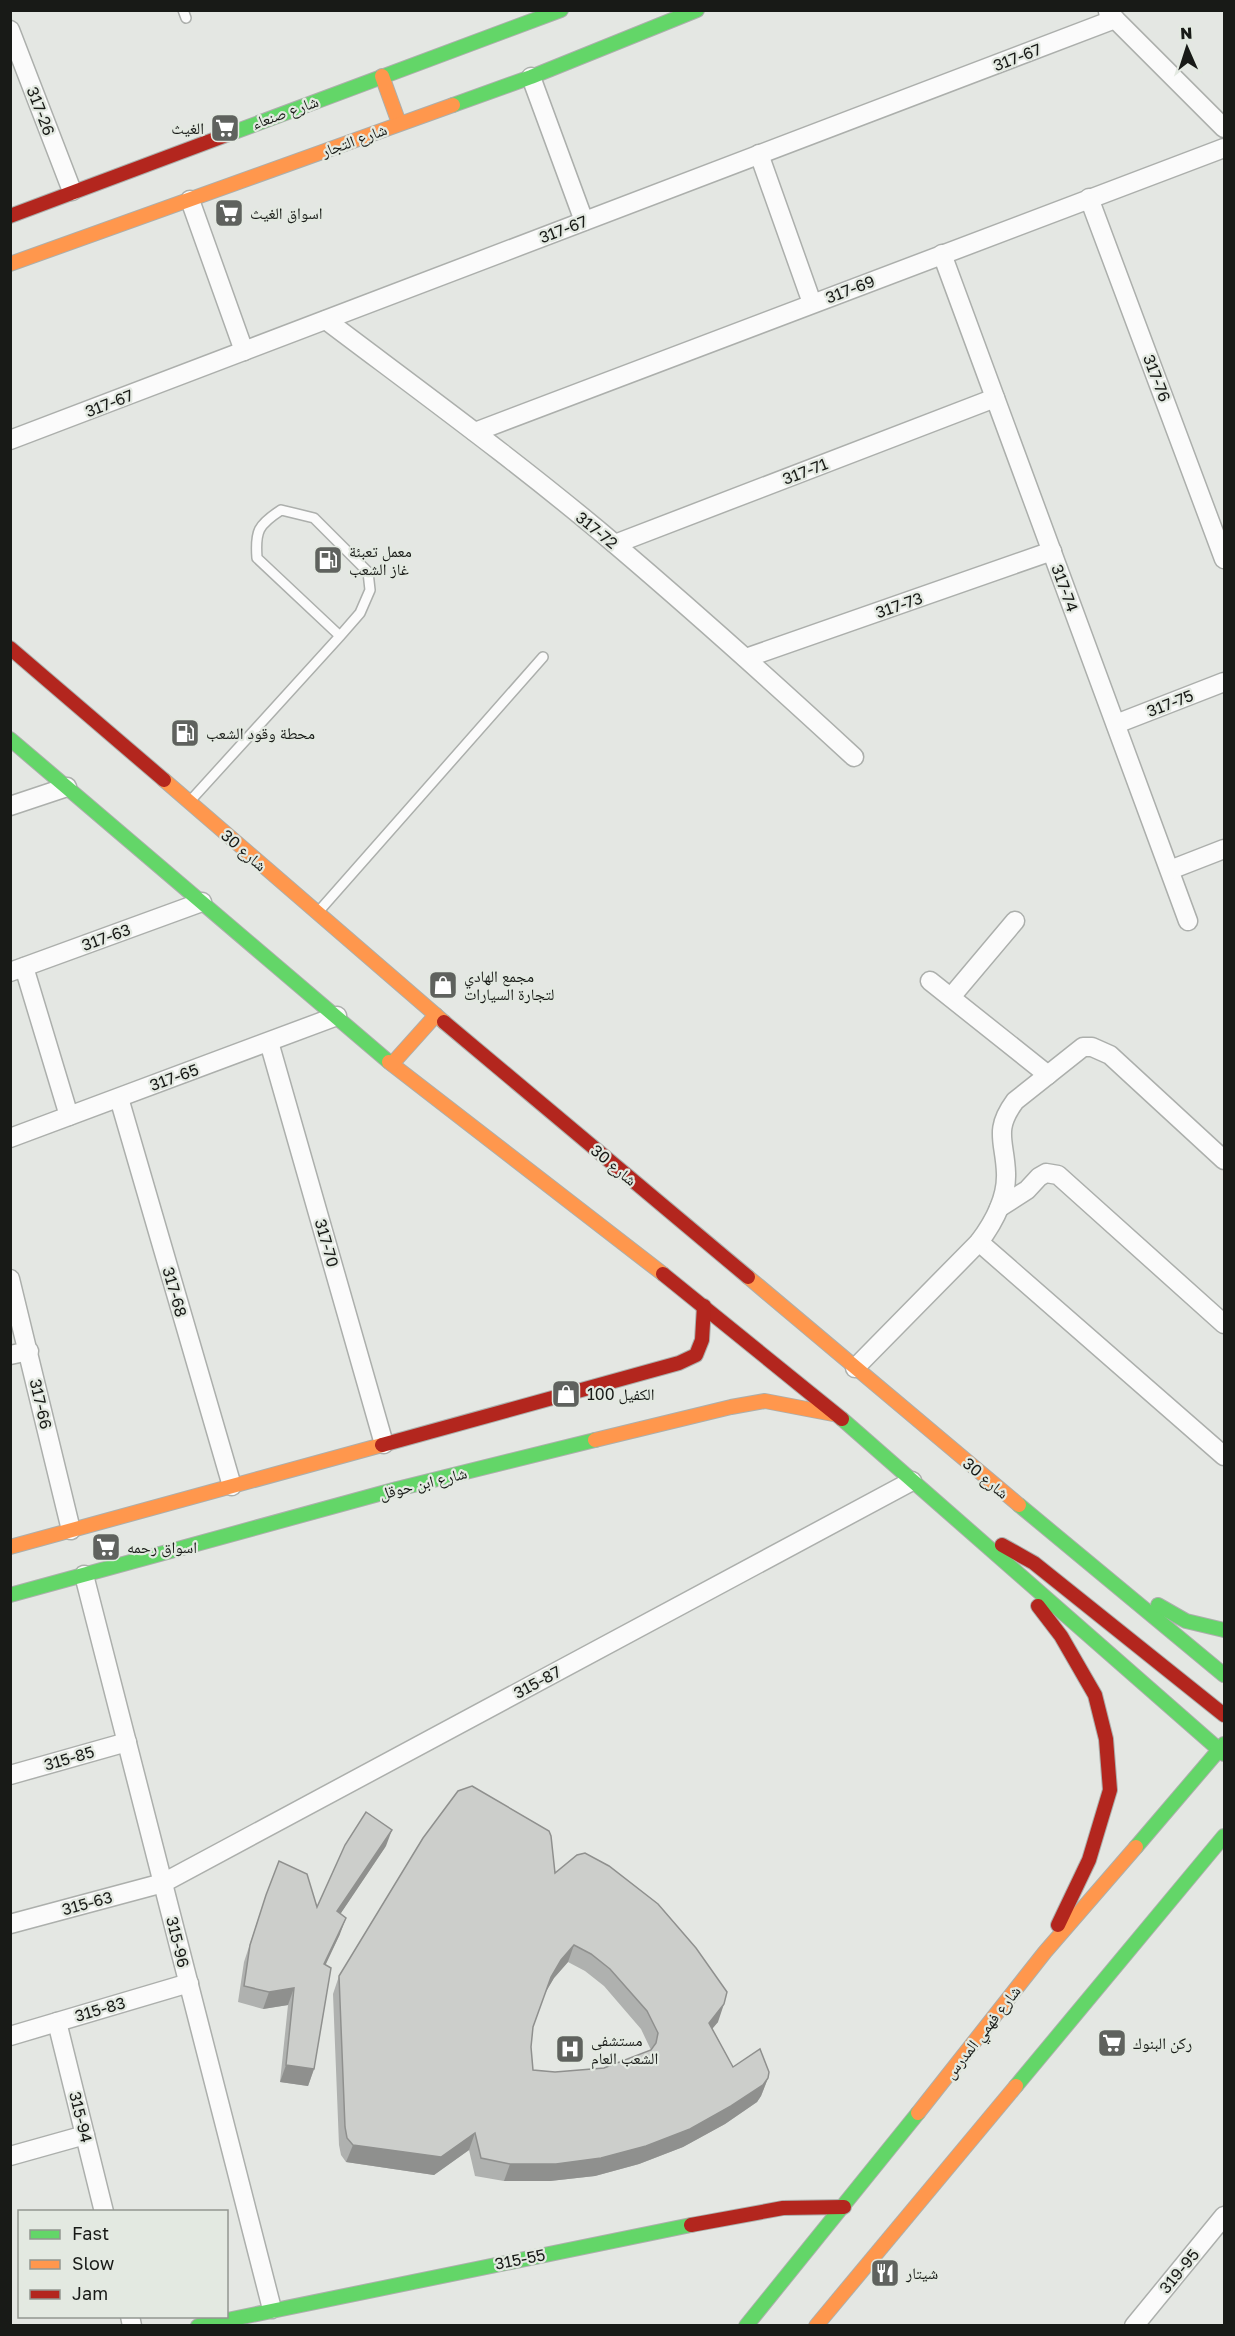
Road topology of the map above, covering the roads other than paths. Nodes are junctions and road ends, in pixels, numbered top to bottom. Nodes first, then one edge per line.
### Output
1 (561, 10) edge
2 (697, 10) edge
3 (1111, 15) edge
4 (10, 30) edge
5 (382, 76) junction
6 (531, 77) junction
7 (399, 123) junction
8 (1224, 128) edge
9 (1224, 148) edge
10 (759, 154) junction
11 (72, 191) junction
12 (1089, 198) junction
13 (190, 200) junction
14 (10, 216) edge
15 (584, 221) junction
16 (942, 254) junction
17 (10, 264) edge
18 (812, 303) junction
19 (326, 320) junction
20 (244, 351) junction
21 (995, 398) junction
22 (475, 432) junction
23 (10, 440) edge
24 (615, 544) junction
25 (1052, 551) junction
26 (1224, 559) edge
27 (340, 636) junction
28 (10, 648) edge
29 (543, 657) dead end
30 (746, 658) junction
31 (1224, 682) edge
32 (1116, 724) junction
33 (10, 739) edge
34 (854, 757) dead end
35 (67, 787) junction
36 (189, 802) junction
37 (10, 806) edge
38 (1224, 849) edge
39 (1170, 870) junction
40 (202, 902) junction
41 (317, 913) junction
42 (1015, 921) dead end
43 (1188, 921) dead end
44 (17, 969) edge
45 (930, 981) dead end
46 (951, 997) junction
47 (436, 1015) junction
48 (336, 1017) junction
49 (269, 1042) junction
50 (392, 1064) junction
51 (1048, 1075) junction
52 (119, 1098) junction
53 (69, 1116) junction
54 (10, 1138) edge
55 (1224, 1160) edge
56 (999, 1208) junction
57 (979, 1242) junction
58 (10, 1279) edge
59 (704, 1306) junction
60 (1224, 1324) edge
61 (29, 1351) junction
62 (10, 1355) edge
63 (855, 1368) junction
64 (839, 1416) junction
65 (384, 1444) junction
66 (1224, 1455) edge
67 (912, 1481) junction
68 (232, 1486) junction
69 (950, 1514) junction
70 (71, 1530) junction
71 (10, 1546) edge
72 (1005, 1563) junction
73 (1098, 1571) junction
74 (84, 1575) junction
75 (10, 1595) edge
76 (1224, 1630) edge
77 (1224, 1675) edge
78 (1224, 1715) edge
79 (126, 1742) junction
80 (1223, 1750) edge
81 (10, 1775) edge
82 (1224, 1836) edge
83 (163, 1882) junction
84 (10, 1924) edge
85 (1045, 1952) junction
86 (189, 1983) junction
87 (57, 2022) junction
88 (10, 2036) edge
89 (85, 2135) junction
90 (10, 2156) edge
91 (844, 2207) junction
92 (104, 2210) edge
93 (1224, 2216) edge
94 (273, 2309) junction
95 (198, 2325) edge
96 (746, 2325) edge
97 (816, 2325) edge
98 (1134, 2325) edge

1 - 5 street, شارع صنعاء
2 - 6 street, شارع التجار
3 - 8 street
3 - 10 street, 317-67
4 - 11 street, 317-26
5 - 7 street
5 - 11 street, شارع صنعاء
6 - 7 street, شارع التجار
6 - 15 street
7 - 13 street, شارع التجار
9 - 12 street, 317-69
10 - 15 street, 317-67
10 - 18 street
11 - 14 street, شارع صنعاء
12 - 16 street, 317-69
12 - 26 street, 317-76
13 - 17 street, شارع التجار
13 - 20 street
15 - 19 street, 317-67
16 - 18 street, 317-69
16 - 21 street, 317-74
18 - 22 street, 317-69
19 - 20 street, 317-67
19 - 22 street, 317-72
20 - 23 street, 317-67
21 - 24 street, 317-71
21 - 25 street, 317-74
22 - 24 street, 317-72
24 - 30 street, 317-72
25 - 30 street, 317-73
25 - 32 street, 317-74
27 - 27 lane
27 - 36 lane
28 - 36 street, شارع 30
29 - 41 lane
30 - 34 street, 317-72
31 - 32 street, 317-75
32 - 39 street, 317-74
33 - 35 street
35 - 37 street
35 - 40 street
36 - 41 street, شارع 30
38 - 39 street
39 - 43 street, 317-74
40 - 44 street, 317-63
40 - 48 street
41 - 47 street, شارع 30
42 - 46 street
44 - 53 street
45 - 46 street
46 - 51 street
47 - 50 street
47 - 63 street, شارع 30
48 - 49 street, 317-65
48 - 50 street
49 - 52 street, 317-65
49 - 65 street, 317-70
50 - 59 street
51 - 55 street
51 - 56 street
52 - 53 street, 317-65
52 - 68 street, 317-68
53 - 54 street, 317-65
56 - 57 street
56 - 60 street
57 - 63 street
57 - 66 street
58 - 61 street, 317-66
59 - 64 street
59 - 65 street
61 - 62 street
61 - 70 street, 317-66
63 - 73 street, شارع 30
64 - 67 street
64 - 74 street, شارع ابن حوقل
65 - 68 street
67 - 69 street
67 - 83 street, 315-87
68 - 70 street
69 - 72 street
69 - 78 street
70 - 71 street
72 - 80 street
72 - 85 street
73 - 76 street
73 - 77 street, شارع 30
74 - 75 street, شارع ابن حوقل
74 - 79 street, 315-96
79 - 81 street, 315-85
79 - 83 street, 315-96
80 - 85 street, شارع فهمي المدرس
82 - 97 street
83 - 84 street, 315-63
83 - 86 street, 315-96
85 - 91 street, شارع فهمي المدرس
86 - 87 street, 315-83
86 - 94 street, 315-96
87 - 88 street, 315-83
87 - 89 street, 315-94
89 - 90 street
89 - 92 street, 315-94
91 - 94 street, 315-55
91 - 96 street, شارع فهمي المدرس
93 - 98 street, 319-95
94 - 95 street, 315-55

